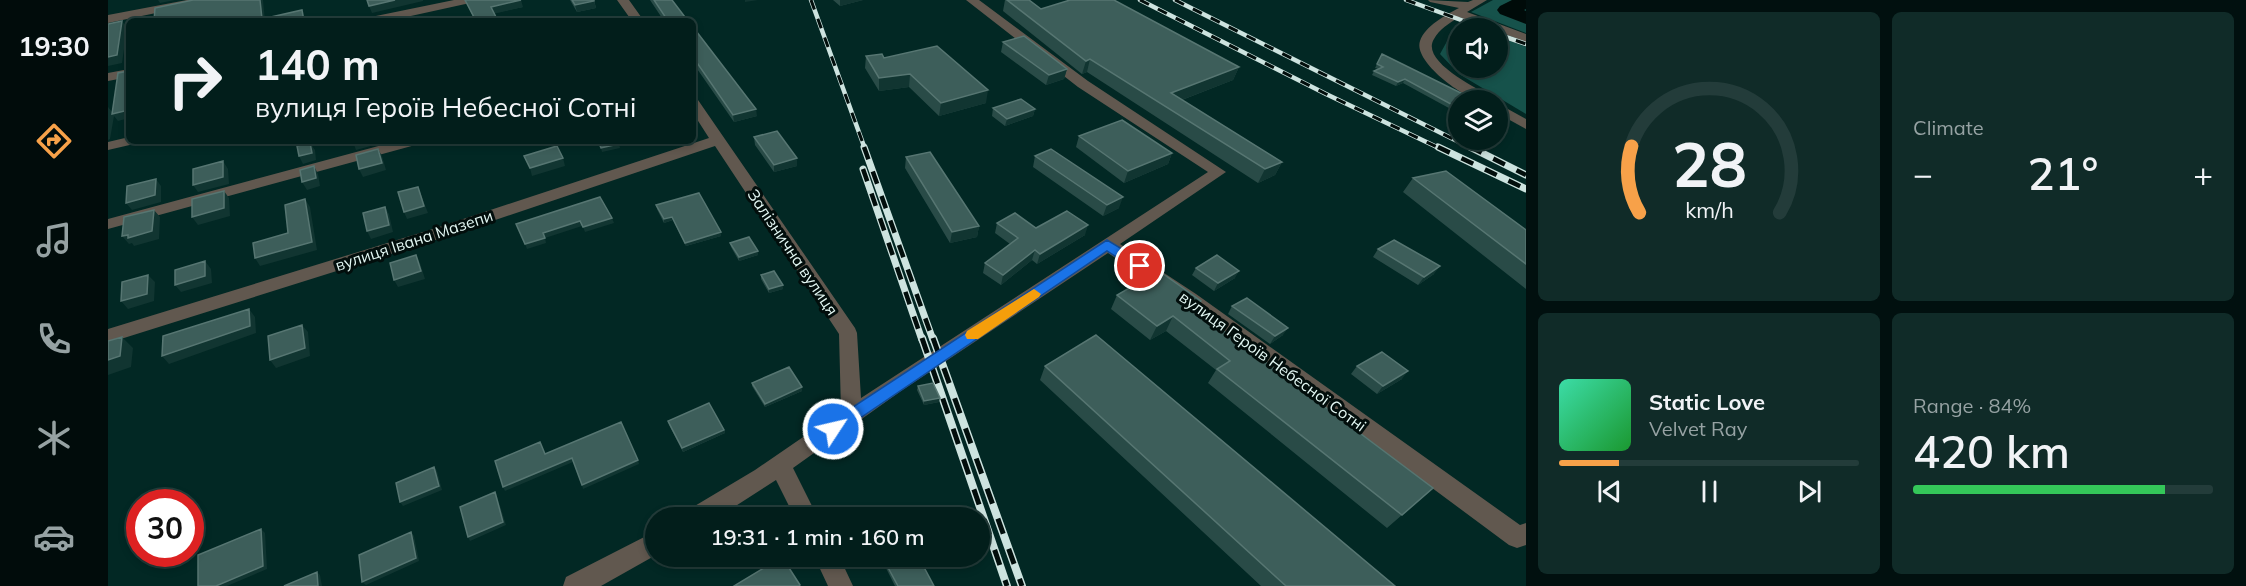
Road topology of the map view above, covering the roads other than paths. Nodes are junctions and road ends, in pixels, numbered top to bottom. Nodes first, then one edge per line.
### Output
1 (204, 0) edge
2 (470, 0) edge
3 (623, 0) edge
4 (972, 0) edge
5 (1434, 0) edge
6 (1481, 0) edge
7 (1463, 10) junction
8 (385, 18) edge
9 (635, 18) edge
10 (108, 19) edge
11 (1526, 38) edge
12 (126, 74) edge
13 (108, 77) edge
14 (1471, 90) edge
15 (696, 107) edge
16 (1508, 114) edge
17 (1526, 125) edge
18 (718, 140) junction
19 (126, 142) edge
20 (403, 144) edge
21 (108, 146) edge
22 (108, 224) edge
23 (1107, 244) junction
24 (108, 336) edge
25 (851, 416) junction
26 (780, 465) junction
27 (713, 507) edge
28 (801, 507) edge
29 (1523, 539) edge
30 (645, 549) edge
31 (832, 567) edge
32 (574, 586) edge
33 (841, 586) edge

1 - 10 street
2 - 8 street
3 - 9 street
4 - 23 street
5 - 7 street
6 - 7 street
7 - 11 street
7 - 14 street
12 - 13 street
15 - 18 street, Залізнична вулиця
16 - 17 street
18 - 24 street, вулиця Івана Мазепи
18 - 25 street, Залізнична вулиця
19 - 21 street
20 - 22 street
23 - 25 street
23 - 29 street, вулиця Героїв Небесної Сотні
25 - 26 street
26 - 27 street
26 - 28 street
30 - 32 street
31 - 33 street

